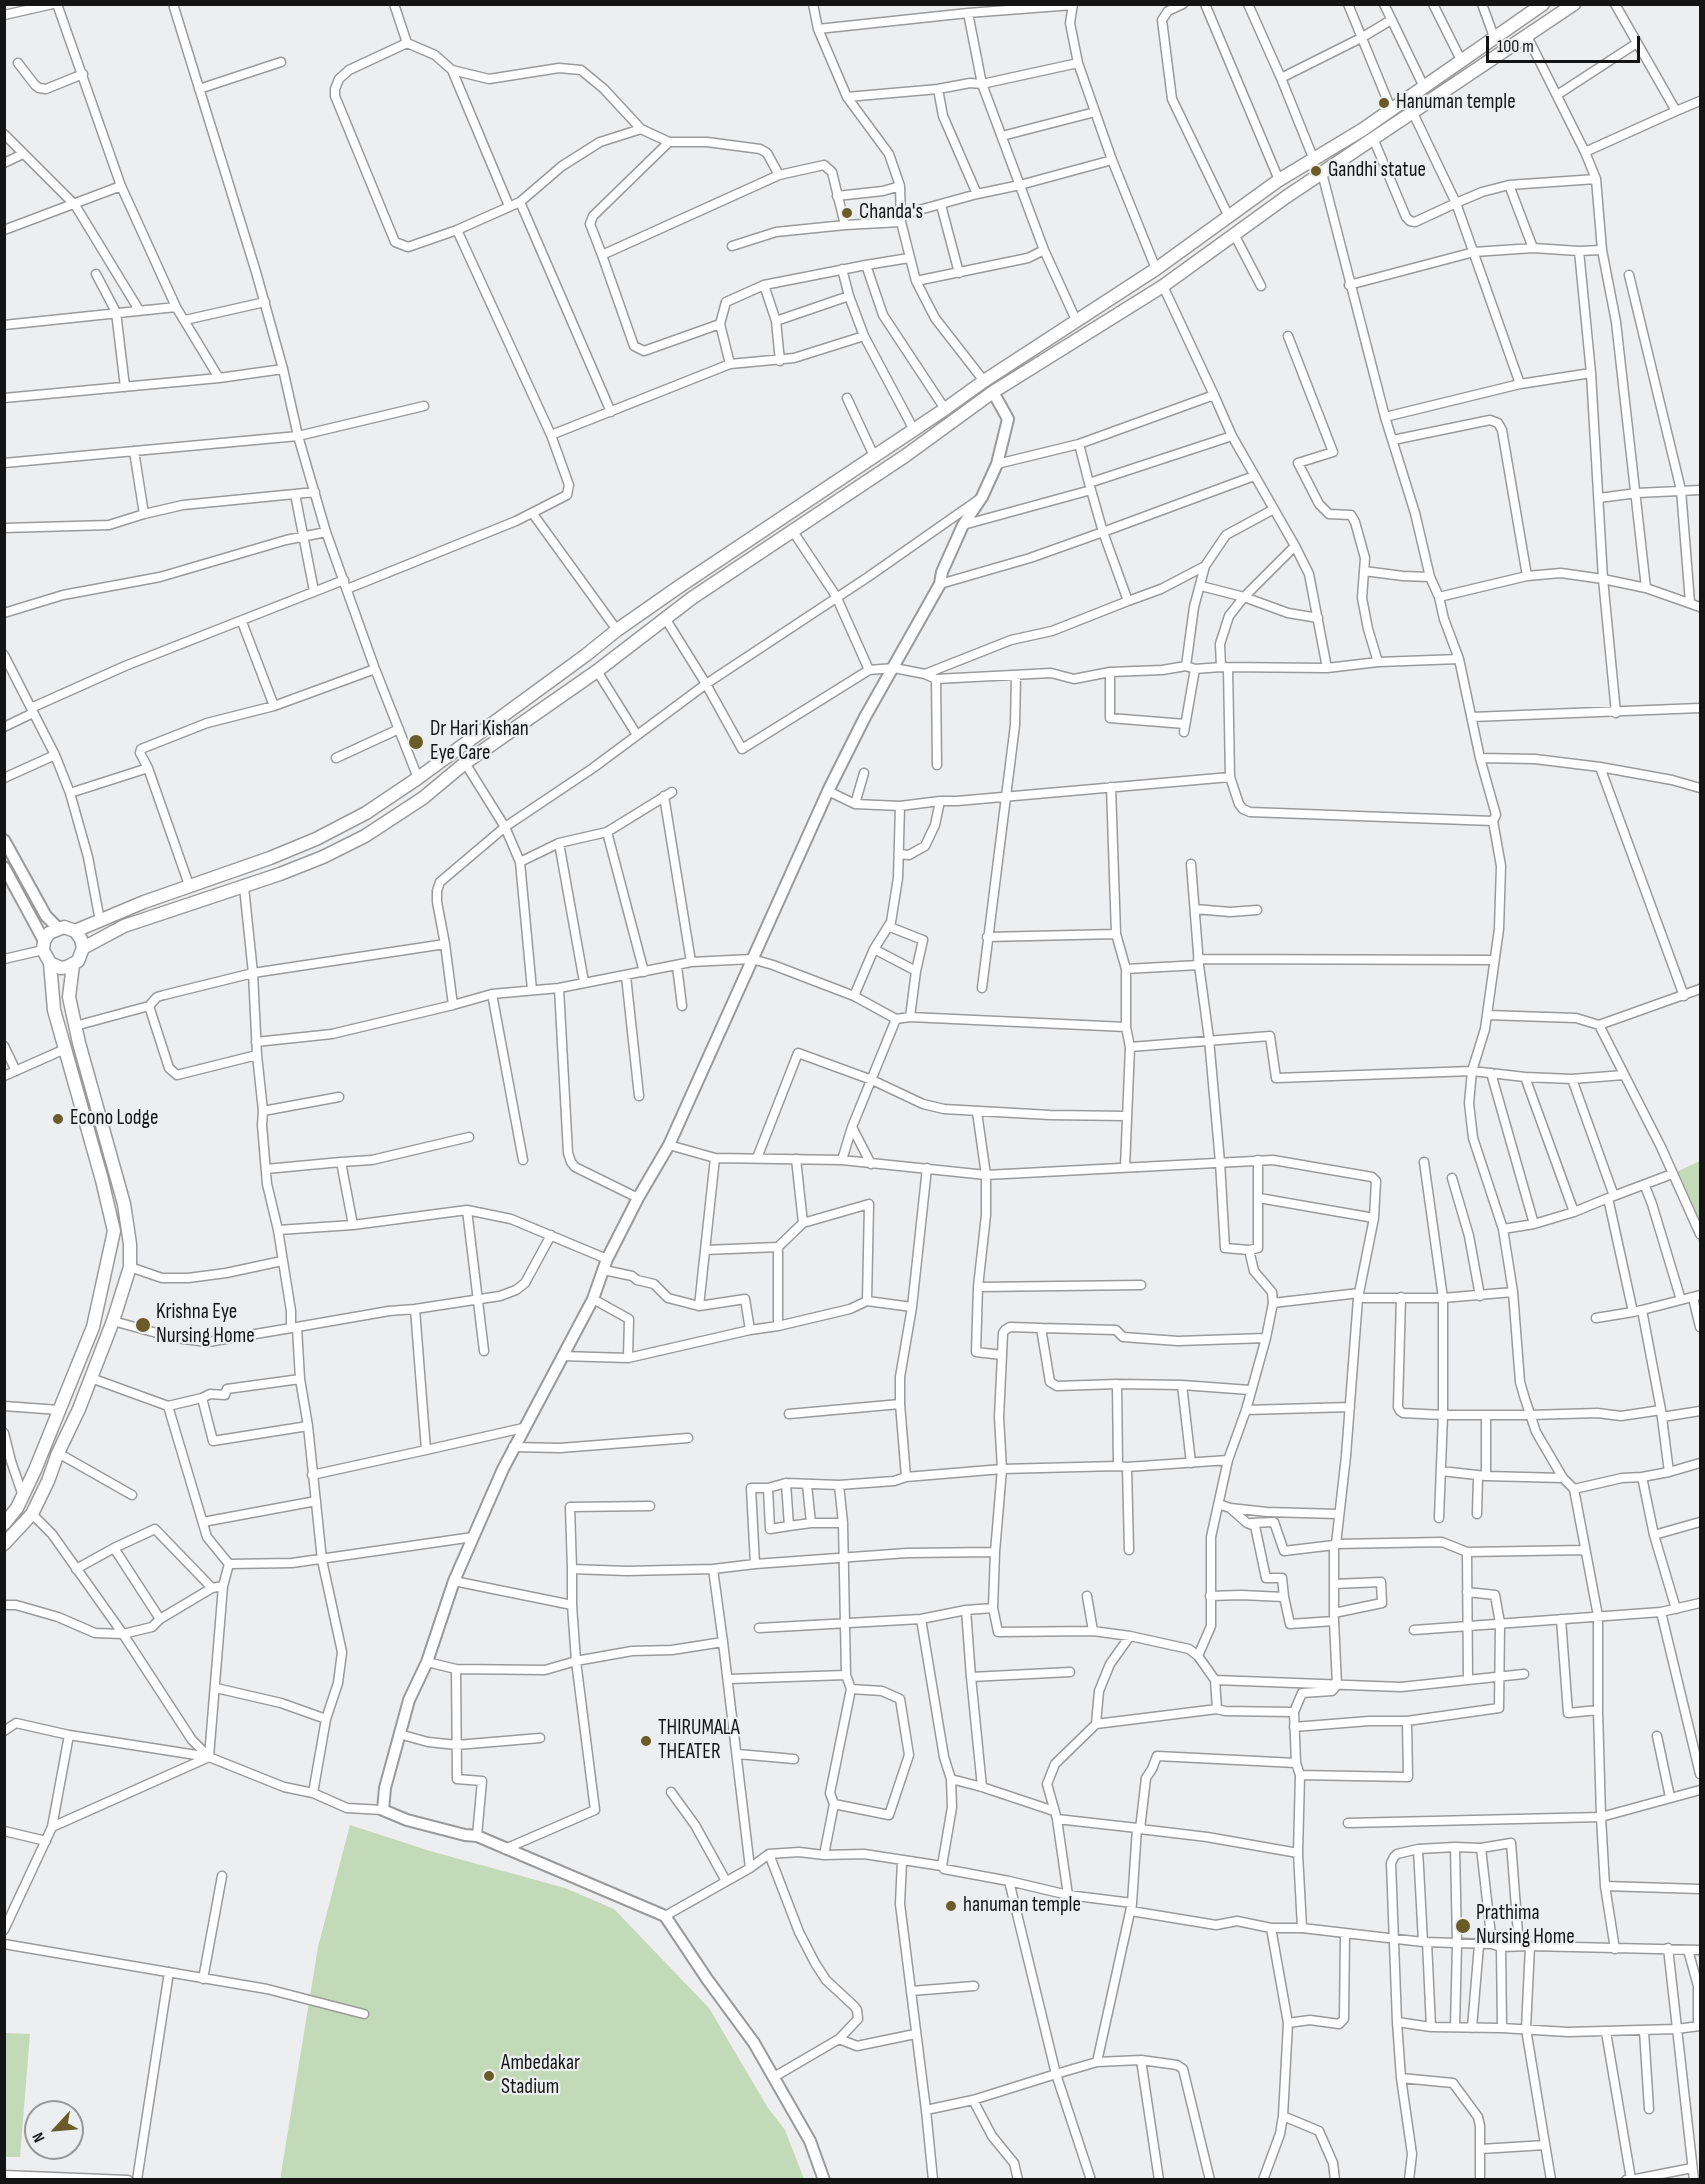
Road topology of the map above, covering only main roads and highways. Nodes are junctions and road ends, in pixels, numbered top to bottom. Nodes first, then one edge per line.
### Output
1 (1543, 4) edge
2 (1574, 4) edge
3 (1457, 63) junction
4 (1464, 79) junction
5 (75, 931) junction
6 (83, 948) junction
7 (50, 963) junction
8 (73, 965) junction
9 (4, 1524) edge
10 (4, 1544) edge

1 - 3 main road
2 - 4 main road
3 - 4 main road
3 - 5 main road
4 - 6 main road
5 - 6 main road
5 - 7 main road
6 - 8 main road
7 - 8 main road
7 - 9 main road
8 - 10 main road

